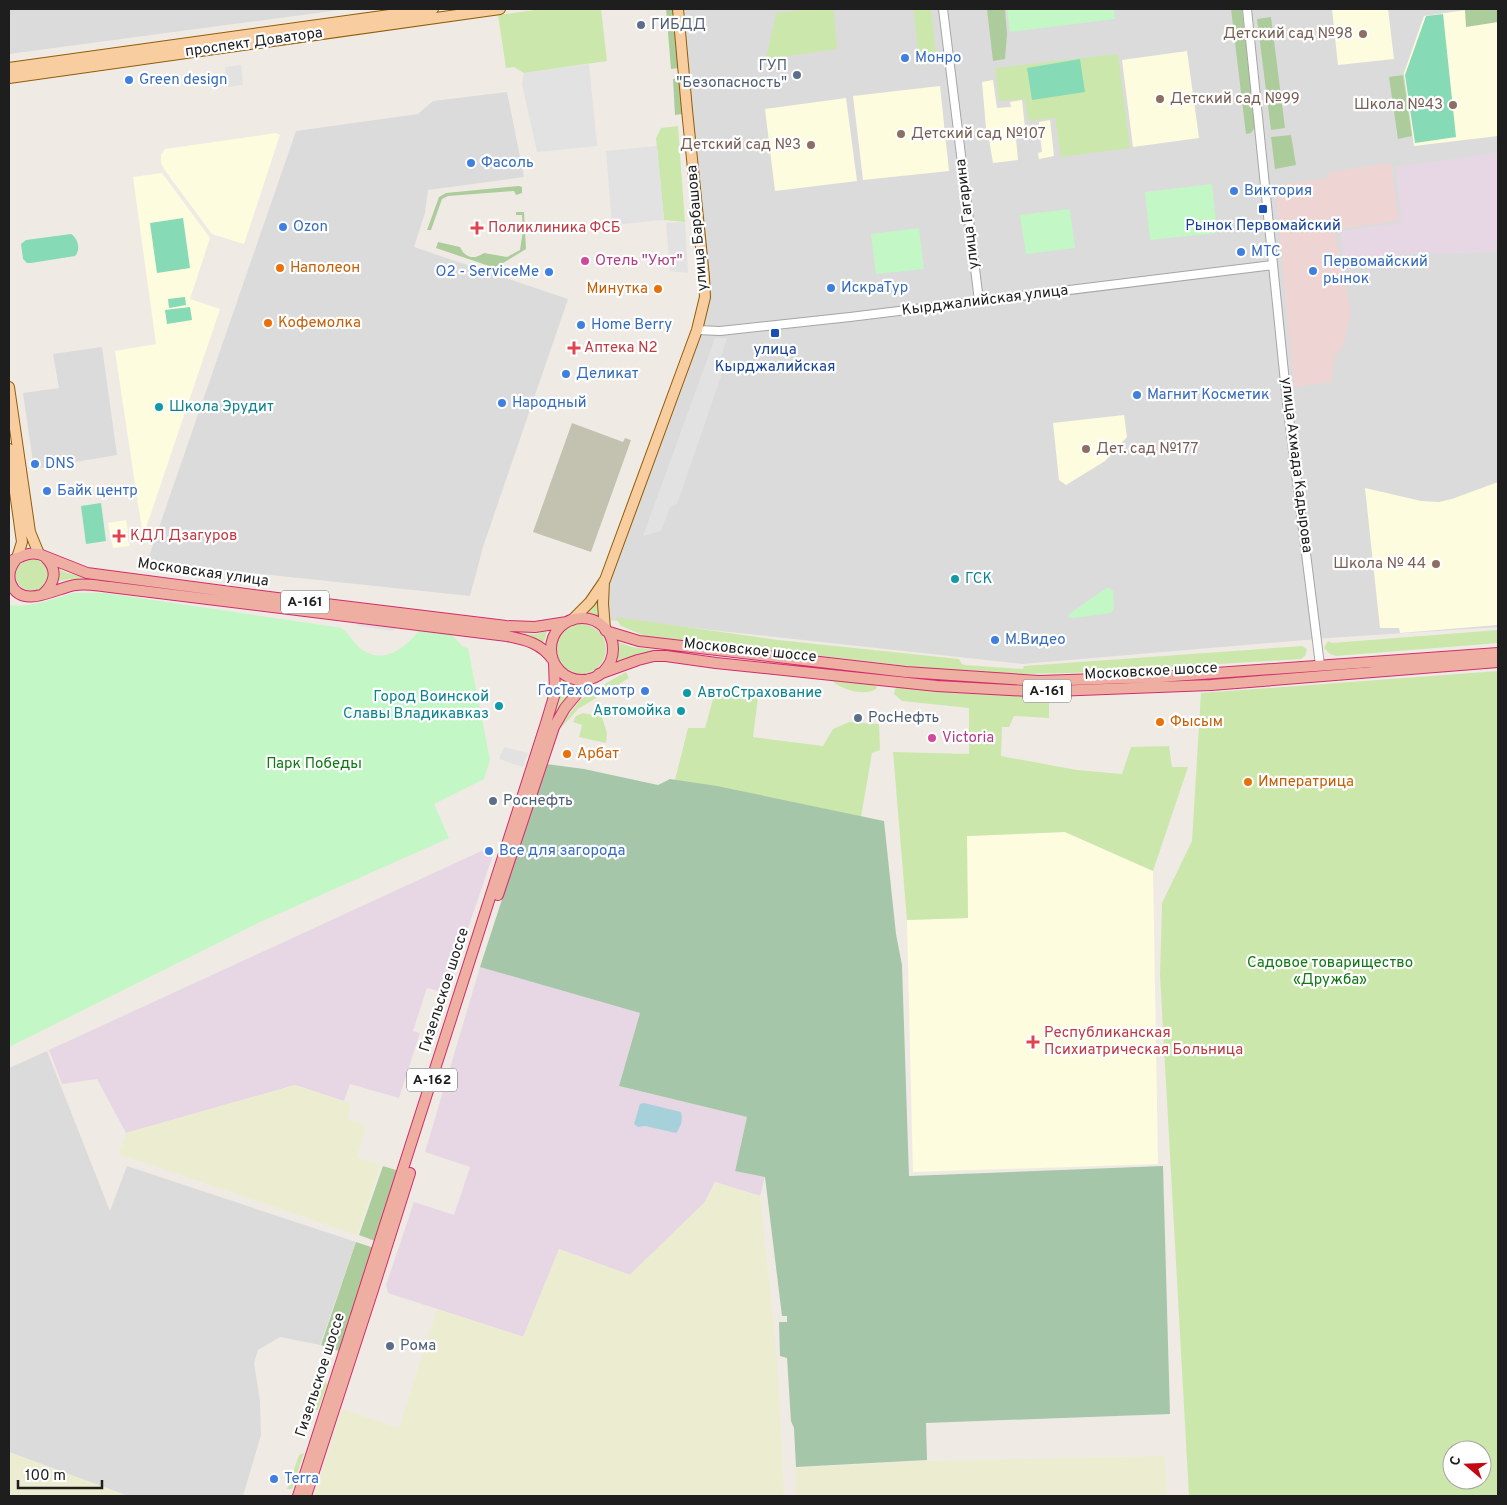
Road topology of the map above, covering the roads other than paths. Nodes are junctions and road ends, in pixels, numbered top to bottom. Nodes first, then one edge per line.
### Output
1 (434, 9) edge
2 (500, 9) edge
3 (678, 9) edge
4 (943, 9) edge
5 (1247, 9) edge
6 (9, 68) edge
7 (9, 78) edge
8 (1273, 265) junction
9 (979, 301) junction
10 (697, 330) junction
11 (9, 387) edge
12 (9, 449) edge
13 (42, 555) junction
14 (12, 562) edge
15 (604, 580) junction
16 (10, 587) edge
17 (44, 594) junction
18 (570, 621) junction
19 (606, 630) junction
20 (1498, 652) edge
21 (553, 661) junction
22 (1498, 662) edge
23 (1320, 666) junction
24 (599, 674) junction
25 (589, 679) junction
26 (457, 1012) junction
27 (298, 1496) edge
28 (306, 1496) edge

1 - 6 main road, проспект Доватора
2 - 7 main road, проспект Доватора
3 - 10 main road, улица Барбашова
4 - 9 street, улица Гагарина
5 - 8 street, улица Ахмада Кадырова
8 - 9 street, Кырджалийская улица
8 - 23 street, улица Ахмада Кадырова
9 - 10 street, Кырджалийская улица
10 - 15 main road, улица Барбашова
11 - 13 main road
12 - 14 main road
13 - 14 highway
13 - 17 highway
13 - 18 highway, Московская улица / А-161
14 - 16 highway, Московская улица / А-161
15 - 18 main road, улица Барбашова
15 - 19 main road, улица Барбашова
16 - 17 highway, Московская улица / А-161
17 - 21 highway, Московская улица / А-161
18 - 19 highway, А-161
18 - 21 highway
19 - 23 highway, Московское шоссе / А-161
19 - 24 highway
20 - 23 highway, Московское шоссе / А-161
21 - 25 highway, А-161
21 - 26 highway, Гизельское шоссе / А-162
22 - 24 highway, Московское шоссе / А-161
24 - 25 highway, А-161
25 - 26 highway, Гизельское шоссе / А-162
26 - 27 highway, Гизельское шоссе / А-162
26 - 28 highway, Гизельское шоссе / А-162

